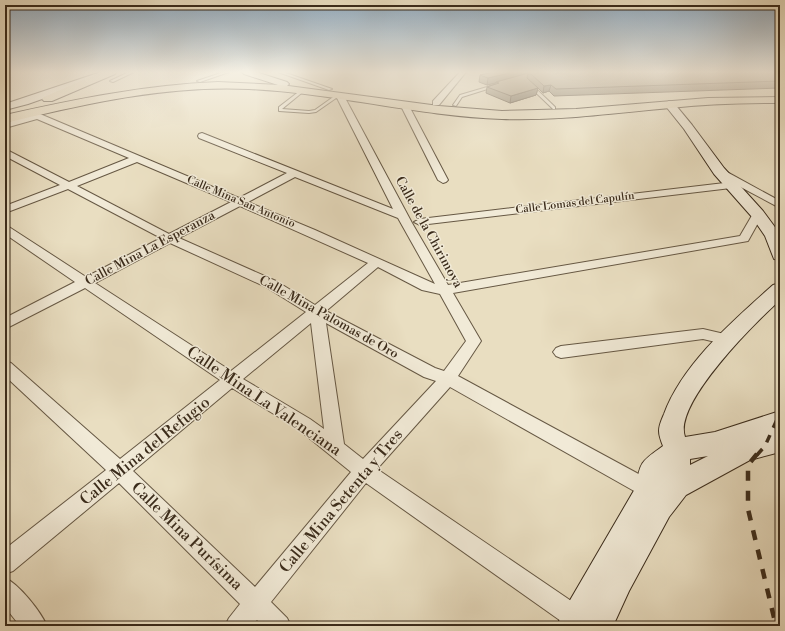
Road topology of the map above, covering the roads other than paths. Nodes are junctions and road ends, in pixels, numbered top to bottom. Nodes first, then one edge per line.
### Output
1 (26, 101) edge
2 (43, 101) edge
3 (61, 101) edge
4 (82, 101) edge
5 (104, 101) edge
6 (288, 101) edge
7 (327, 101) edge
8 (339, 101) edge
9 (386, 101) edge
10 (419, 101) edge
11 (457, 101) edge
12 (547, 101) edge
13 (627, 101) edge
14 (705, 101) edge
15 (436, 103) joint
16 (404, 104) junction
17 (669, 104) junction
18 (455, 105) junction
19 (5, 107) edge
20 (554, 108) junction
21 (24, 109) junction
22 (5, 114) edge
23 (37, 116) junction
24 (5, 119) edge
25 (5, 126) edge
26 (202, 136) dead end
27 (5, 152) edge
28 (138, 158) junction
29 (719, 171) junction
30 (295, 173) junction
31 (443, 180) dead end
32 (67, 185) junction
33 (731, 185) junction
34 (238, 202) junction
35 (780, 205) edge
36 (5, 210) edge
37 (758, 214) junction
38 (402, 216) junction
39 (420, 222) dead end
40 (5, 229) edge
41 (169, 238) junction
42 (780, 255) edge
43 (377, 262) junction
44 (86, 282) junction
45 (780, 289) edge
46 (444, 290) junction
47 (317, 312) junction
48 (5, 324) edge
49 (728, 340) junction
50 (561, 352) dead end
51 (5, 367) edge
52 (448, 378) junction
53 (232, 380) junction
54 (780, 421) edge
55 (780, 441) edge
56 (335, 447) junction
57 (677, 450) junction
58 (120, 471) junction
59 (364, 471) junction
60 (663, 488) junction
61 (5, 563) edge
62 (5, 589) edge
63 (256, 603) junction
64 (582, 624) edge
65 (35, 626) edge
66 (237, 626) edge
67 (279, 626) edge

1 - 19 main road
2 - 21 main road
3 - 21 main road
4 - 24 main road
5 - 23 main road
6 - 7 lane
8 - 38 street, Calle de la Chirimoya
9 - 16 main road
10 - 15 main road
11 - 18 lane
12 - 20 lane
13 - 20 main road
14 - 17 main road
15 - 18 main road
16 - 17 main road
16 - 31 street
17 - 29 main road
18 - 20 main road
21 - 22 main road
23 - 25 street
23 - 28 street, Calle Mina San Antonio
26 - 30 street
27 - 32 street, Calle Mina Palomas de Oro
28 - 32 street
28 - 34 street, Calle Mina San Antonio
29 - 33 main road
29 - 35 street
30 - 34 street, Calle Mina La Esperanza
30 - 38 street
32 - 36 street
32 - 41 street, Calle Mina Palomas de Oro
33 - 37 main road
33 - 39 street, Calle Lomas del Capulín
34 - 41 street, Calle Mina La Esperanza
34 - 43 street, Calle Mina San Antonio
37 - 42 main road
37 - 46 street
38 - 46 street, Calle de la Chirimoya
40 - 44 street, Calle Mina La Valenciana
41 - 44 street, Calle Mina La Esperanza
41 - 47 street, Calle Mina Palomas de Oro
43 - 46 street, Calle Mina San Antonio
43 - 47 street, Calle Mina del Refugio
44 - 48 street, Calle Mina La Esperanza
44 - 53 street, Calle Mina La Valenciana
45 - 49 main road
46 - 52 street, Calle de la Chirimoya
47 - 52 street, Calle Mina Palomas de Oro
47 - 53 street, Calle Mina del Refugio
47 - 56 street
49 - 50 street
49 - 57 main road
51 - 58 street, Calle Mina Purísima
52 - 59 street, Calle Mina Setenta y Tres
52 - 60 street, Calle Mina Palomas de Oro
53 - 56 street, Calle Mina La Valenciana
53 - 58 street, Calle Mina del Refugio
54 - 57 main road
55 - 60 main road
56 - 59 street, Calle Mina La Valenciana
57 - 60 main road
58 - 61 street, Calle Mina del Refugio
58 - 63 street, Calle Mina Purísima
59 - 63 street, Calle Mina Setenta y Tres
59 - 64 street, Calle Mina La Valenciana
60 - 64 main road
62 - 65 street
63 - 66 street, Calle Mina Setenta y Tres
63 - 67 street, Calle Mina Purísima

